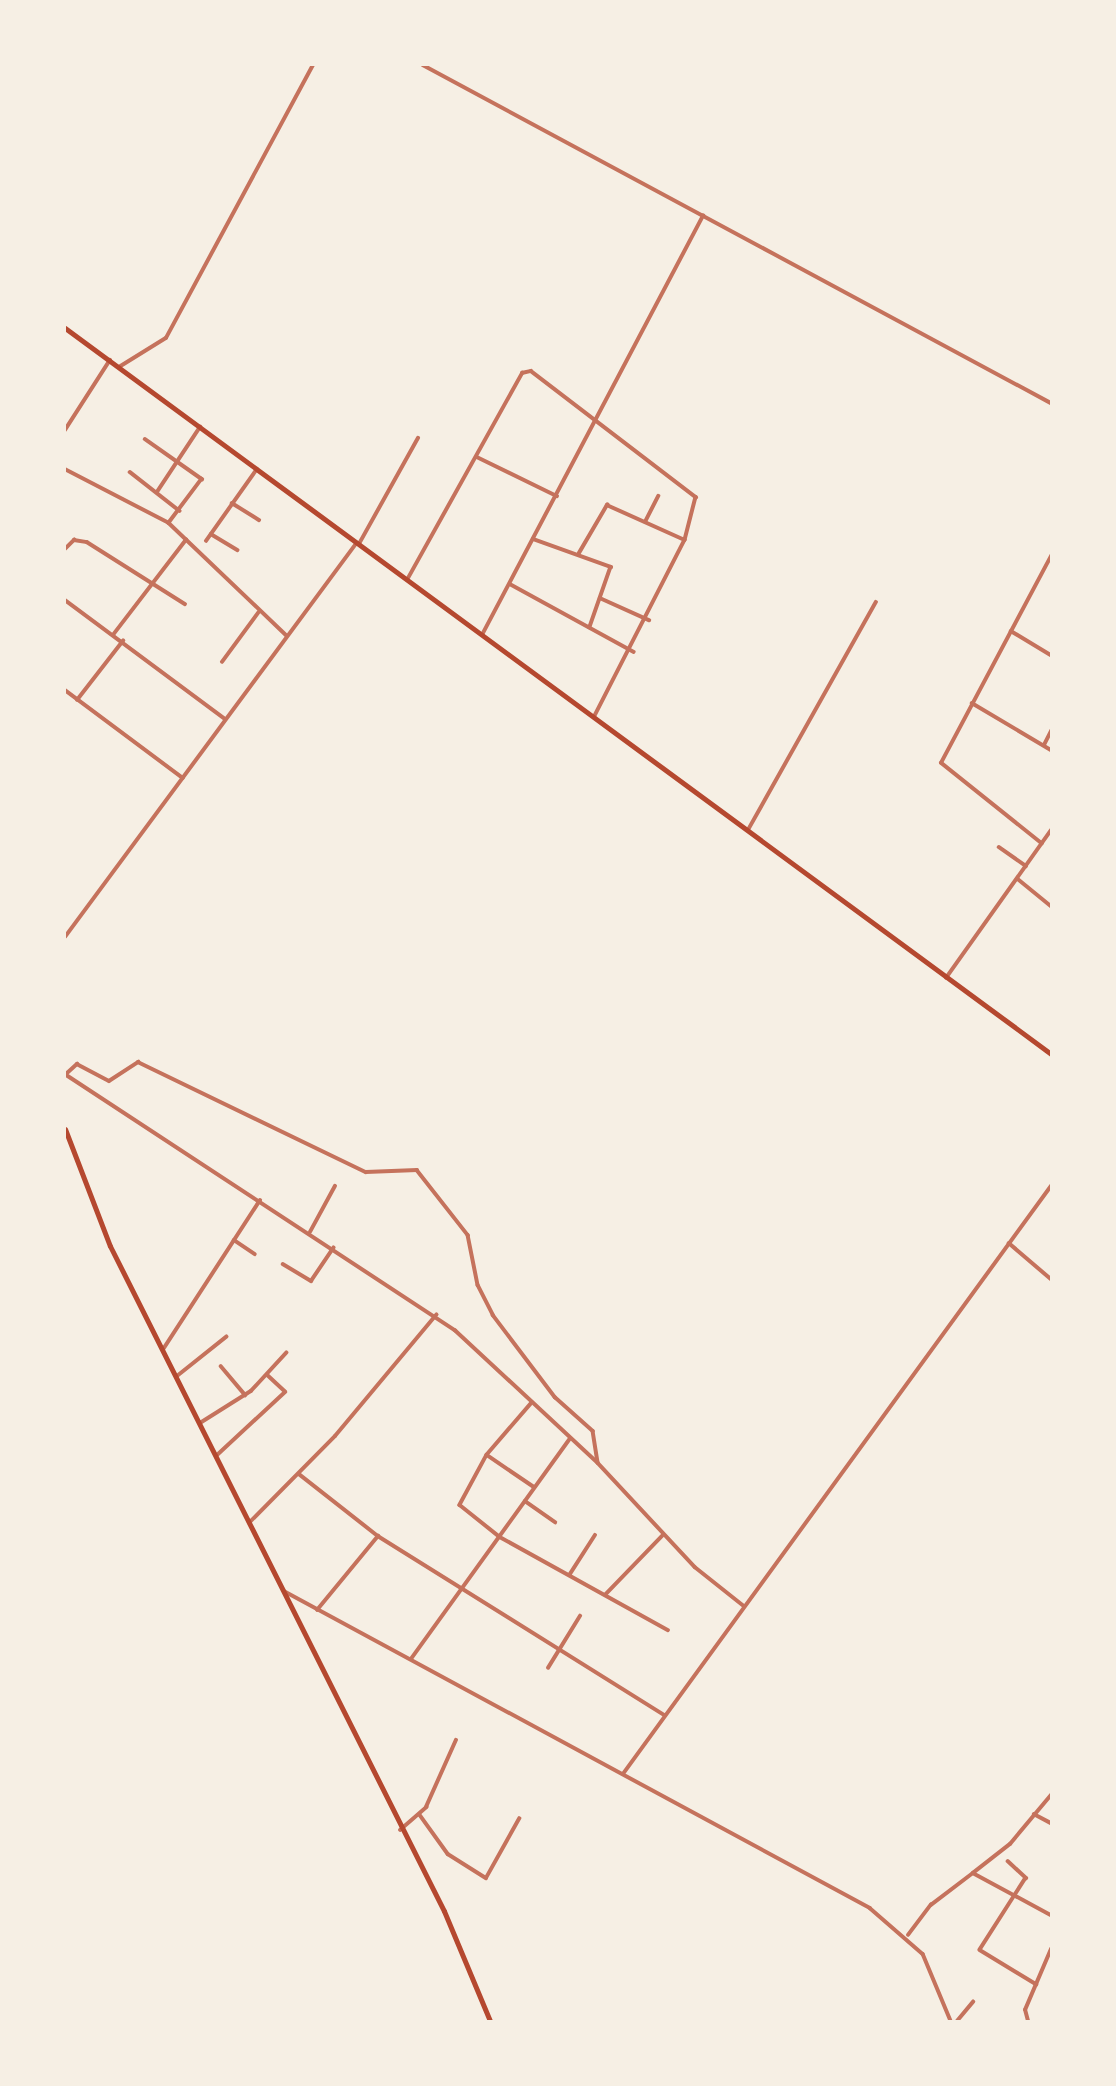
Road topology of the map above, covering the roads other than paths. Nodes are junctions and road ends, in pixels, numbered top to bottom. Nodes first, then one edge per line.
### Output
1 (313, 65) edge
2 (423, 65) edge
3 (703, 216) junction
4 (65, 328) edge
5 (110, 360) junction
6 (119, 367) junction
7 (1051, 403) edge
8 (597, 420) junction
9 (201, 427) junction
10 (65, 430) edge
11 (418, 438) dead end
12 (145, 439) dead end
13 (476, 457) junction
14 (177, 460) junction
15 (65, 469) edge
16 (257, 469) junction
17 (130, 472) dead end
18 (157, 492) junction
19 (557, 496) junction
20 (658, 496) dead end
21 (232, 503) junction
22 (180, 511) junction
23 (258, 520) dead end
24 (645, 522) junction
25 (169, 523) junction
26 (211, 534) junction
27 (533, 539) junction
28 (186, 540) junction
29 (685, 540) junction
30 (206, 541) dead end
31 (358, 544) junction
32 (65, 550) edge
33 (238, 550) dead end
34 (579, 553) junction
35 (1051, 556) edge
36 (407, 580) junction
37 (154, 582) junction
38 (510, 584) junction
39 (600, 598) junction
40 (65, 600) edge
41 (876, 603) dead end
42 (185, 604) dead end
43 (259, 612) junction
44 (649, 620) junction
45 (590, 627) junction
46 (1011, 631) junction
47 (113, 635) junction
48 (286, 635) junction
49 (482, 635) junction
50 (123, 642) junction
51 (634, 652) junction
52 (1051, 654) edge
53 (222, 662) dead end
54 (65, 690) edge
55 (77, 700) junction
56 (972, 703) junction
57 (595, 716) junction
58 (225, 719) junction
59 (1051, 731) edge
60 (1044, 745) junction
61 (1051, 750) edge
62 (183, 778) junction
63 (748, 830) junction
64 (1051, 831) edge
65 (1042, 844) junction
66 (999, 847) dead end
67 (1026, 866) junction
68 (1017, 879) junction
69 (1051, 906) edge
70 (65, 937) edge
71 (946, 978) junction
72 (1051, 1054) edge
73 (65, 1074) edge
74 (65, 1129) edge
75 (1051, 1185) edge
76 (335, 1186) dead end
77 (260, 1200) junction
78 (310, 1232) junction
79 (234, 1240) junction
80 (1009, 1243) junction
81 (332, 1248) junction
82 (255, 1254) dead end
83 (283, 1264) dead end
84 (1051, 1279) edge
85 (436, 1315) junction
86 (226, 1337) dead end
87 (164, 1348) junction
88 (286, 1353) dead end
89 (221, 1366) dead end
90 (177, 1376) junction
91 (268, 1376) junction
92 (245, 1395) junction
93 (531, 1404) junction
94 (200, 1423) junction
95 (569, 1440) junction
96 (487, 1455) junction
97 (216, 1456) junction
98 (598, 1463) junction
99 (299, 1474) junction
100 (534, 1487) junction
101 (525, 1501) junction
102 (555, 1522) dead end
103 (249, 1523) junction
104 (595, 1535) dead end
105 (663, 1535) junction
106 (378, 1536) junction
107 (500, 1537) junction
108 (570, 1574) junction
109 (462, 1586) junction
110 (282, 1590) junction
111 (605, 1595) junction
112 (744, 1606) junction
113 (317, 1610) junction
114 (580, 1616) dead end
115 (668, 1630) dead end
116 (561, 1645) junction
117 (410, 1660) junction
118 (548, 1668) dead end
119 (665, 1715) junction
120 (456, 1740) dead end
121 (623, 1774) junction
122 (1051, 1795) edge
123 (1034, 1814) junction
124 (420, 1815) junction
125 (519, 1819) dead end
126 (1051, 1823) edge
127 (400, 1830) junction
128 (1008, 1861) dead end
129 (973, 1873) junction
130 (1017, 1897) junction
131 (1051, 1915) edge
132 (908, 1936) junction
133 (1051, 1949) edge
134 (1036, 1983) junction
135 (973, 2002) dead end
136 (490, 2021) edge
137 (950, 2021) edge
138 (957, 2021) edge
139 (1028, 2021) edge

1 - 6 street
2 - 3 street
3 - 7 street
3 - 8 street
4 - 5 main road
5 - 6 main road
5 - 10 street
6 - 9 main road
8 - 13 street
8 - 19 street
8 - 29 street
9 - 14 street
9 - 16 main road
11 - 31 street
12 - 14 street
13 - 19 street
13 - 36 street
14 - 18 street
14 - 22 street
15 - 25 street
16 - 21 street
16 - 31 main road
17 - 18 street
18 - 22 street
19 - 27 street
20 - 24 street
21 - 23 street
21 - 26 street
22 - 25 street
24 - 29 street
24 - 34 street
25 - 28 street
26 - 30 street
26 - 33 street
27 - 34 street
27 - 38 street
28 - 37 street
28 - 43 street
29 - 44 street
31 - 36 main road
31 - 48 street
32 - 37 street
34 - 39 street
35 - 46 street
36 - 49 main road
37 - 42 street
37 - 47 street
38 - 45 street
38 - 49 street
39 - 44 street
39 - 45 street
40 - 47 street
41 - 63 street
43 - 48 street
43 - 53 street
44 - 51 street
45 - 51 street
46 - 52 street
46 - 56 street
47 - 50 street
48 - 58 street
49 - 57 main road
50 - 55 street
50 - 58 street
51 - 57 street
54 - 55 street
55 - 62 street
56 - 60 street
56 - 65 street
57 - 63 main road
58 - 62 street
59 - 60 street
60 - 61 street
62 - 70 street
63 - 71 main road
64 - 65 street
65 - 67 street
66 - 67 street
67 - 68 street
68 - 69 street
68 - 71 street
71 - 72 main road
73 - 77 street
73 - 98 street
74 - 87 main road
75 - 80 street
76 - 78 street
77 - 78 street
77 - 79 street
78 - 81 street
79 - 82 street
79 - 87 street
80 - 84 street
80 - 112 street
81 - 83 street
81 - 85 street
85 - 93 street
85 - 99 street
86 - 90 street
87 - 90 main road
88 - 91 street
89 - 92 street
90 - 94 main road
91 - 92 street
91 - 97 street
92 - 94 street
93 - 95 street
93 - 96 street
94 - 97 main road
95 - 98 street
95 - 100 street
96 - 100 street
96 - 107 street
97 - 103 main road
98 - 105 street
99 - 103 street
99 - 106 street
100 - 101 street
101 - 102 street
101 - 107 street
103 - 110 main road
104 - 108 street
105 - 111 street
105 - 112 street
106 - 109 street
106 - 113 street
107 - 108 street
107 - 109 street
108 - 111 street
109 - 116 street
109 - 117 street
110 - 113 street
110 - 127 main road
111 - 115 street
112 - 119 street
113 - 117 street
114 - 116 street
116 - 118 street
116 - 119 street
117 - 121 street
119 - 121 street
120 - 124 street
121 - 132 street
122 - 123 street
123 - 126 street
123 - 129 street
124 - 125 street
124 - 127 street
127 - 136 main road
128 - 130 street
129 - 130 street
129 - 132 street
130 - 131 street
130 - 134 street
132 - 137 street
133 - 134 street
134 - 139 street
135 - 138 street

